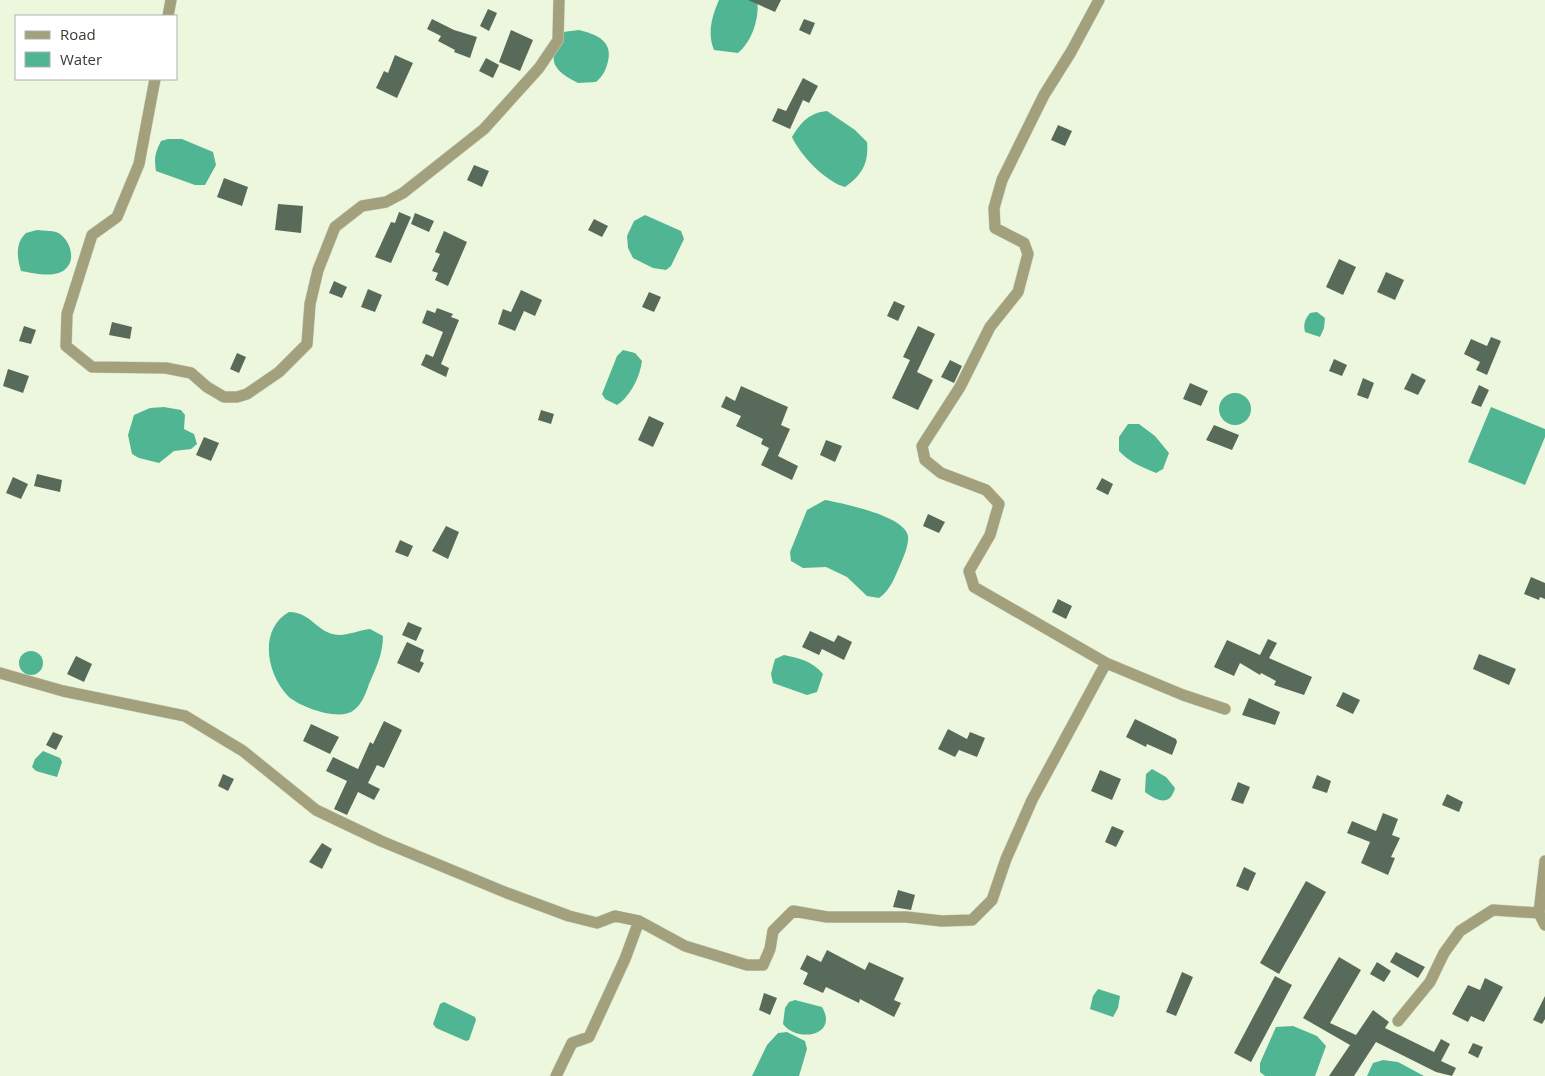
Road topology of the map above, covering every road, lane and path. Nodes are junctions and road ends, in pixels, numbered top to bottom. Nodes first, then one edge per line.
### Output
1 (171, 0) edge
2 (559, 0) edge
3 (1099, 0) edge
4 (168, 15) edge
5 (156, 80) edge
6 (1106, 663) junction
7 (0, 673) edge
8 (1225, 709) dead end
9 (1545, 862) edge
10 (1539, 912) junction
11 (639, 921) junction
12 (1545, 924) edge
13 (1398, 1021) dead end
14 (556, 1076) edge

1 - 4 street
2 - 5 street
3 - 6 street
6 - 8 street
6 - 11 street
7 - 11 street
9 - 10 street
10 - 12 street
10 - 13 street
11 - 14 street

